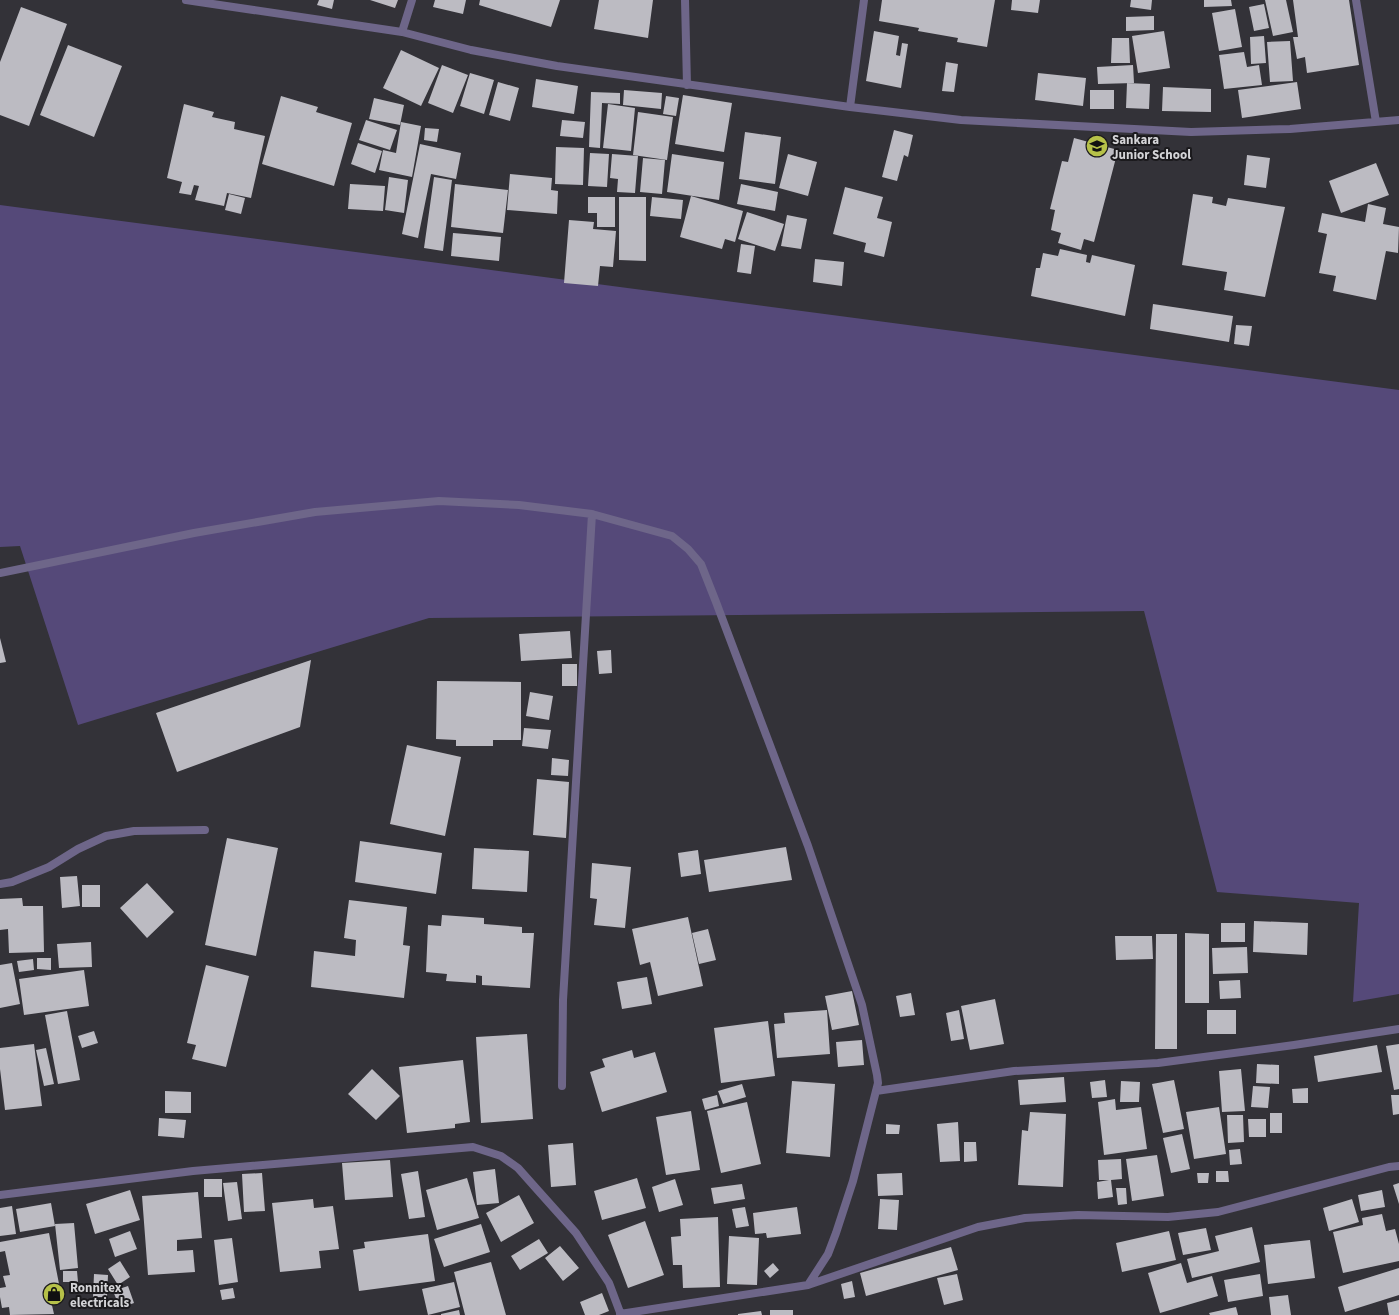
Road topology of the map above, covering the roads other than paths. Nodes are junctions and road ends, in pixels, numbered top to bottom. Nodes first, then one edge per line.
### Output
1 (186, 0) edge
2 (412, 0) edge
3 (685, 0) edge
4 (864, 0) edge
5 (1356, 0) edge
6 (402, 32) junction
7 (687, 85) junction
8 (850, 107) junction
9 (1399, 120) edge
10 (1376, 122) junction
11 (592, 514) junction
12 (0, 573) edge
13 (205, 830) dead end
14 (0, 884) edge
15 (1399, 1029) edge
16 (562, 1086) dead end
17 (876, 1091) junction
18 (1399, 1166) edge
19 (0, 1195) edge
20 (808, 1285) junction
21 (621, 1314) edge

1 - 6 street
2 - 6 street
3 - 7 street
4 - 8 street
5 - 10 street
6 - 7 street
7 - 8 street
8 - 10 street
9 - 10 street
11 - 12 street
11 - 16 street
11 - 17 street
13 - 14 street
15 - 17 street
17 - 20 street
18 - 20 street
19 - 21 street
20 - 21 street

